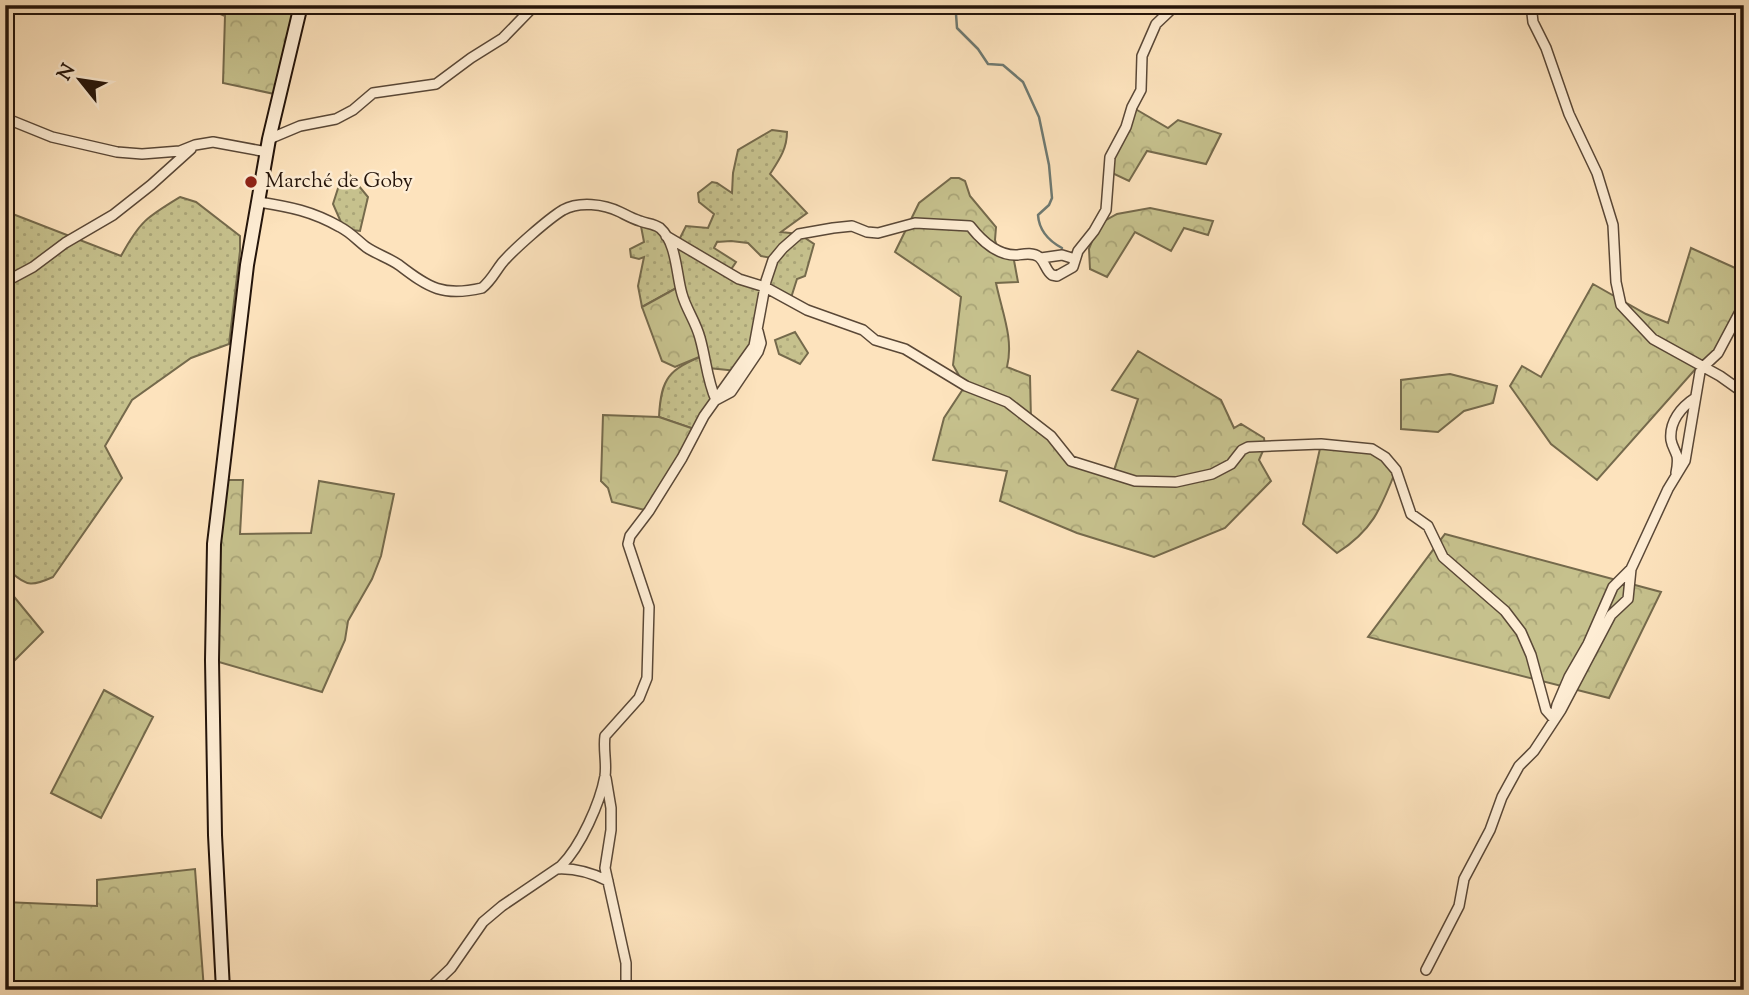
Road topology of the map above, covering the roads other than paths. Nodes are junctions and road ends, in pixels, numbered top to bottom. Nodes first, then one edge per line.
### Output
1 (301, 5) edge
2 (535, 5) edge
3 (914, 5) edge
4 (925, 5) edge
5 (1176, 5) edge
6 (1531, 5) edge
7 (5, 118) edge
8 (195, 145) junction
9 (268, 146) junction
10 (259, 202) junction
11 (666, 236) junction
12 (1041, 258) junction
13 (1075, 259) junction
14 (5, 282) edge
15 (765, 286) junction
16 (1744, 304) edge
17 (1703, 367) junction
18 (1744, 393) edge
19 (1695, 398) junction
20 (716, 400) junction
21 (1676, 475) junction
22 (1631, 569) junction
23 (1554, 719) junction
24 (605, 773) junction
25 (557, 869) junction
26 (608, 881) junction
27 (1426, 970) dead end
28 (223, 990) edge
29 (428, 990) edge
30 (626, 990) edge

1 - 9 main road
2 - 9 street
3 - 4 street
5 - 13 street
6 - 17 street
7 - 8 street
8 - 9 street
8 - 14 street
9 - 10 main road
10 - 11 street
10 - 28 main road
11 - 15 street
11 - 20 street
12 - 13 street
12 - 13 street
12 - 15 street
15 - 20 street
15 - 23 street
16 - 17 street
17 - 18 street
17 - 19 street
19 - 21 street
19 - 21 street
20 - 24 street
21 - 22 street
22 - 23 street
22 - 23 street
23 - 27 street
24 - 25 street
24 - 26 street
25 - 26 street
25 - 29 street
26 - 30 street

